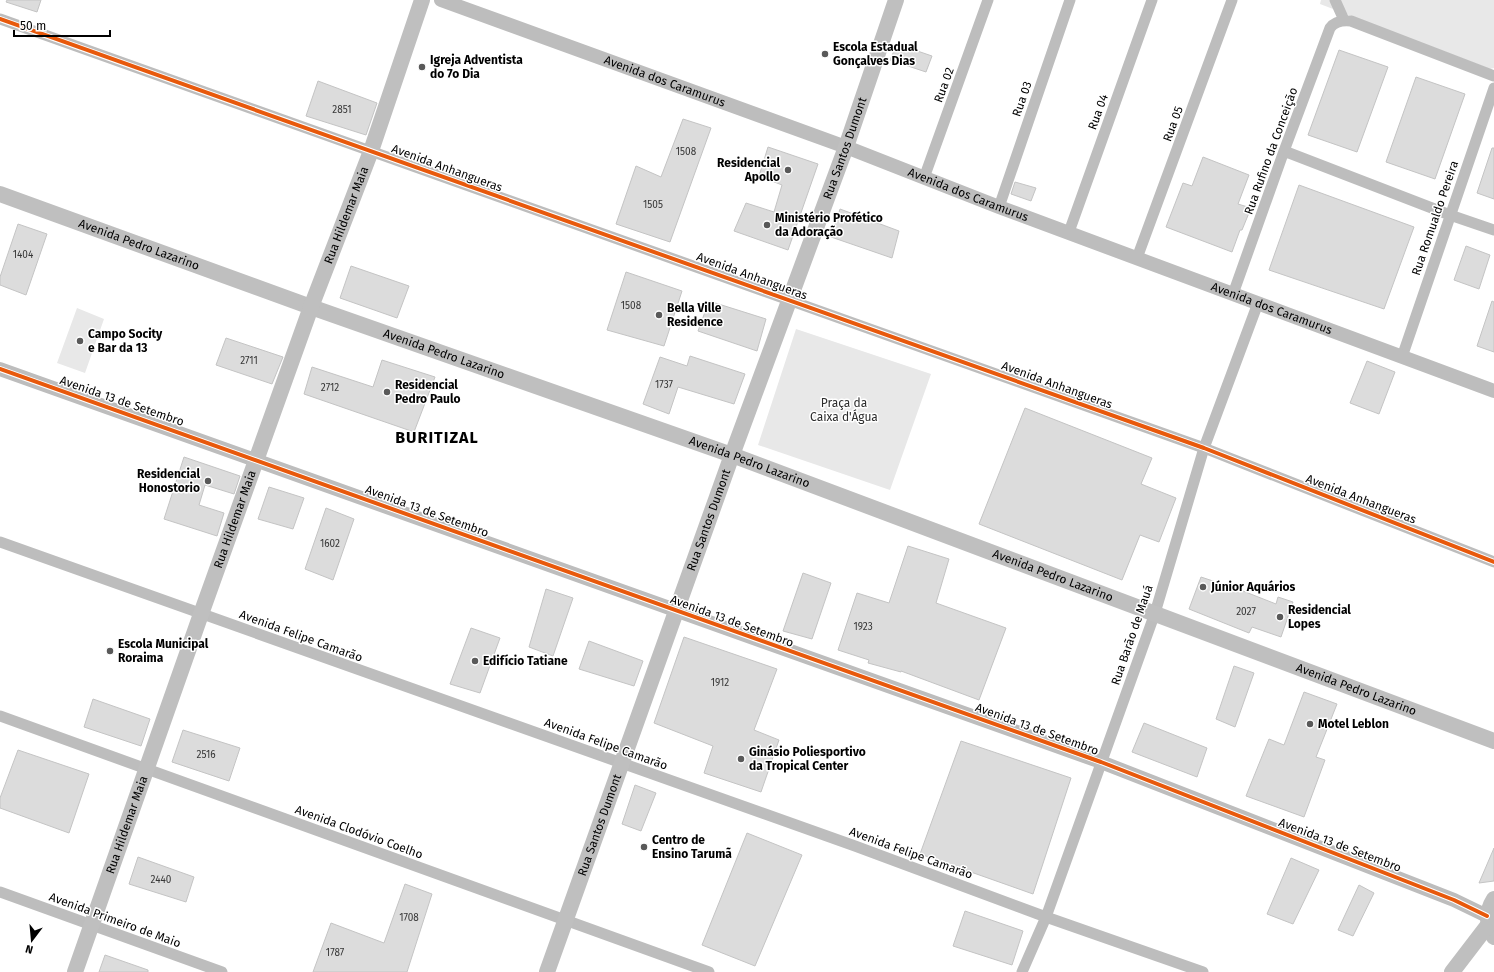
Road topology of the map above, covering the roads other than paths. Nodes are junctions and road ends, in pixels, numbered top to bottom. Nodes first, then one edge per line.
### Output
1 (422, 0) edge
2 (441, 0) edge
3 (896, 0) edge
4 (988, 0) edge
5 (1070, 0) edge
6 (1152, 0) edge
7 (1232, 0) edge
8 (1335, 0) edge
9 (0, 19) edge
10 (1341, 21) junction
11 (1494, 76) edge
12 (1494, 88) edge
13 (846, 147) junction
14 (1284, 151) junction
15 (371, 152) junction
16 (924, 178) junction
17 (0, 194) edge
18 (999, 207) junction
19 (1450, 215) junction
20 (1494, 230) edge
21 (1070, 232) junction
22 (1137, 258) junction
23 (1233, 294) junction
24 (790, 300) junction
25 (1258, 303) junction
26 (311, 307) junction
27 (1402, 357) junction
28 (0, 369) edge
29 (1494, 391) edge
30 (1204, 448) junction
31 (732, 455) junction
32 (257, 460) junction
33 (0, 542) edge
34 (1494, 562) edge
35 (676, 612) junction
36 (1155, 613) junction
37 (201, 614) junction
38 (0, 716) edge
39 (1494, 741) edge
40 (1100, 762) junction
41 (621, 763) junction
42 (146, 768) junction
43 (0, 892) edge
44 (1494, 899) edge
45 (1046, 917) junction
46 (565, 920) junction
47 (91, 925) junction
48 (1490, 926) edge
49 (75, 972) edge
50 (222, 972) edge
51 (547, 972) edge
52 (709, 972) edge
53 (1022, 972) edge
54 (1203, 972) edge
55 (1452, 972) edge

1 - 15 main road, Rua Hildemar Maia
2 - 13 street, Avenida dos Caramurus
3 - 13 main road, Rua Santos Dumont
4 - 16 street, Rua 02
5 - 18 street, Rua 03
6 - 21 street, Rua 04
7 - 22 street, Rua 05
8 - 10 street
9 - 15 street, Avenida Anhangueras
10 - 11 street
10 - 14 street, Rua Rufino da Conceição
12 - 19 street, Rua Romualdo Pereira
13 - 16 street, Avenida dos Caramurus
13 - 24 main road, Rua Santos Dumont
14 - 19 street
14 - 23 street, Rua Rufino da Conceição
15 - 24 street, Avenida Anhangueras
15 - 26 main road, Rua Hildemar Maia
16 - 18 street, Avenida dos Caramurus
17 - 26 main road, Avenida Pedro Lazarino
18 - 21 street, Avenida dos Caramurus
19 - 20 street
19 - 27 street, Rua Romualdo Pereira
21 - 22 street, Avenida dos Caramurus
22 - 23 street, Avenida dos Caramurus
23 - 25 street, Avenida dos Caramurus
24 - 30 street, Avenida Anhangueras
24 - 31 main road, Rua Santos Dumont
25 - 27 street, Avenida dos Caramurus
25 - 30 street, Rua Barão de Mauá
26 - 31 main road, Avenida Pedro Lazarino
26 - 32 main road, Rua Hildemar Maia
27 - 29 street, Avenida dos Caramurus
28 - 32 street, Avenida 13 de Setembro
30 - 34 street, Avenida Anhangueras
30 - 36 street, Rua Barão de Mauá
31 - 35 main road, Rua Santos Dumont
31 - 36 main road, Avenida Pedro Lazarino
32 - 35 street, Avenida 13 de Setembro
32 - 37 main road, Rua Hildemar Maia
33 - 37 street, Avenida Felipe Camarão
35 - 40 street, Avenida 13 de Setembro
35 - 41 main road, Rua Santos Dumont
36 - 39 main road, Avenida Pedro Lazarino
36 - 40 street, Rua Barão de Mauá
37 - 41 street, Avenida Felipe Camarão
37 - 42 main road, Rua Hildemar Maia
38 - 42 street, Avenida Clodóvio Coelho
40 - 45 street, Rua Barão de Mauá
40 - 48 street, Avenida 13 de Setembro
41 - 45 street, Avenida Felipe Camarão
41 - 46 main road, Rua Santos Dumont
42 - 46 street, Avenida Clodóvio Coelho
42 - 47 main road, Rua Hildemar Maia
43 - 47 street, Avenida Primeiro de Maio
44 - 48 main road
45 - 53 street, Rua Barão de Mauá
45 - 54 street, Avenida Felipe Camarão
46 - 51 main road, Rua Santos Dumont
46 - 52 street, Avenida Clodóvio Coelho
47 - 49 main road, Rua Hildemar Maia
47 - 50 street, Avenida Primeiro de Maio
48 - 55 main road

